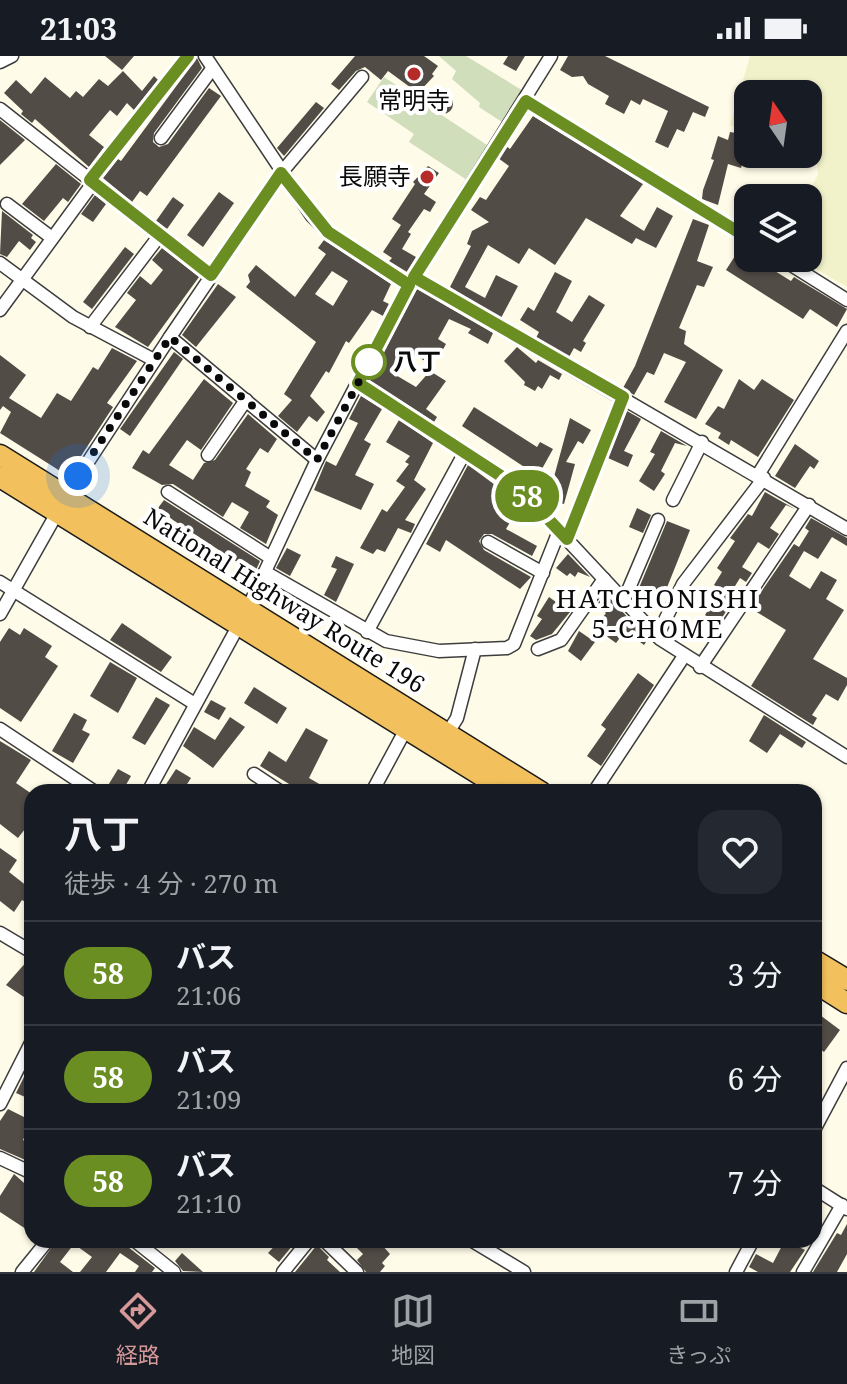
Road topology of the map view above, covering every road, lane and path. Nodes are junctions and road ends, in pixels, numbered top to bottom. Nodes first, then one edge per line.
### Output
1 (12, 56) edge
2 (188, 56) edge
3 (205, 56) edge
4 (551, 56) edge
5 (0, 62) edge
6 (212, 69) junction
7 (362, 77) dead end
8 (526, 101) junction
9 (0, 109) edge
10 (161, 138) dead end
11 (281, 173) junction
12 (92, 182) junction
13 (7, 204) dead end
14 (734, 229) edge
15 (160, 235) junction
16 (52, 238) junction
17 (0, 263) edge
18 (802, 272) edge
19 (211, 275) junction
20 (22, 278) junction
21 (412, 281) junction
22 (847, 300) edge
23 (0, 310) edge
24 (90, 327) junction
25 (847, 331) edge
26 (170, 337) junction
27 (154, 360) junction
28 (358, 383) junction
29 (623, 397) junction
30 (246, 400) junction
31 (702, 442) junction
32 (465, 452) junction
33 (0, 455) edge
34 (208, 455) dead end
35 (317, 460) junction
36 (761, 476) junction
37 (0, 477) edge
38 (168, 492) dead end
39 (673, 500) dead end
40 (61, 505) junction
41 (809, 505) junction
42 (658, 520) dead end
43 (847, 529) edge
44 (563, 535) junction
45 (488, 542) dead end
46 (271, 558) junction
47 (265, 572) junction
48 (543, 573) junction
49 (604, 579) junction
50 (0, 582) edge
51 (13, 590) junction
52 (624, 600) junction
53 (0, 614) edge
54 (243, 617) junction
55 (367, 632) junction
56 (657, 636) junction
57 (475, 649) junction
58 (538, 649) dead end
59 (684, 656) junction
60 (700, 667) junction
61 (195, 704) junction
62 (0, 729) edge
63 (406, 729) junction
64 (447, 734) junction
65 (847, 757) edge
66 (254, 774) dead end
67 (83, 784) edge
68 (152, 784) edge
69 (269, 784) edge
70 (376, 784) edge
71 (495, 784) edge
72 (528, 784) edge
73 (599, 784) edge
74 (0, 933) edge
75 (24, 947) edge
76 (822, 965) edge
77 (847, 980) edge
78 (822, 987) edge
79 (847, 1003) edge
80 (24, 1057) edge
81 (847, 1068) edge
82 (0, 1104) edge
83 (822, 1115) edge
84 (0, 1158) edge
85 (24, 1169) edge
86 (822, 1193) edge
87 (844, 1207) edge
88 (822, 1242) edge
89 (42, 1248) edge
90 (148, 1248) edge
91 (302, 1248) edge
92 (332, 1248) edge
93 (484, 1248) edge
94 (749, 1248) edge
95 (818, 1248) edge
96 (22, 1272) edge
97 (174, 1272) edge
98 (283, 1272) edge
99 (357, 1272) edge
100 (524, 1272) edge
101 (736, 1272) edge
102 (803, 1272) edge

1 - 5 street
2 - 12 street
3 - 6 street
4 - 8 street
6 - 10 street
6 - 11 street
7 - 11 street
8 - 14 street
8 - 21 street
9 - 12 street
11 - 19 street
11 - 21 street
12 - 15 street
12 - 16 street
13 - 16 street
15 - 19 street
15 - 24 street
16 - 20 street
17 - 20 street
18 - 22 street
19 - 26 street
20 - 23 street
20 - 24 street
21 - 28 street
21 - 29 street
24 - 27 street
25 - 36 street
26 - 27 street
26 - 30 street
27 - 40 street
28 - 32 street
28 - 35 street
29 - 31 street
29 - 44 street
30 - 34 street
30 - 35 street
31 - 36 street
31 - 39 street
32 - 44 street
32 - 55 street
33 - 40 highway, National Highway Route 196
35 - 46 street
36 - 41 street
36 - 56 street
37 - 40 highway, National Highway Route 196
38 - 46 street
40 - 51 street
40 - 54 highway, National Highway Route 196
41 - 43 street
41 - 60 street
42 - 52 street
44 - 48 street
44 - 49 street
45 - 48 street
46 - 47 street
47 - 54 street
47 - 55 street
48 - 57 street
49 - 52 street
49 - 58 street
50 - 51 street
51 - 53 street
51 - 61 street
52 - 56 street
54 - 61 street
54 - 63 highway, National Highway Route 196
54 - 64 highway, National Highway Route 196
55 - 57 street
56 - 59 street
57 - 64 street
59 - 60 street
59 - 73 street
60 - 65 street
61 - 68 street
62 - 67 street
63 - 70 street
63 - 71 highway, National Highway Route 196
64 - 72 highway, National Highway Route 196
66 - 69 street
74 - 75 street
76 - 77 highway
78 - 79 highway
80 - 82 street
81 - 83 street
84 - 85 street
86 - 87 street
87 - 88 street
89 - 96 street
90 - 97 street
91 - 98 street
92 - 99 street
93 - 100 street
94 - 101 street
95 - 102 street

